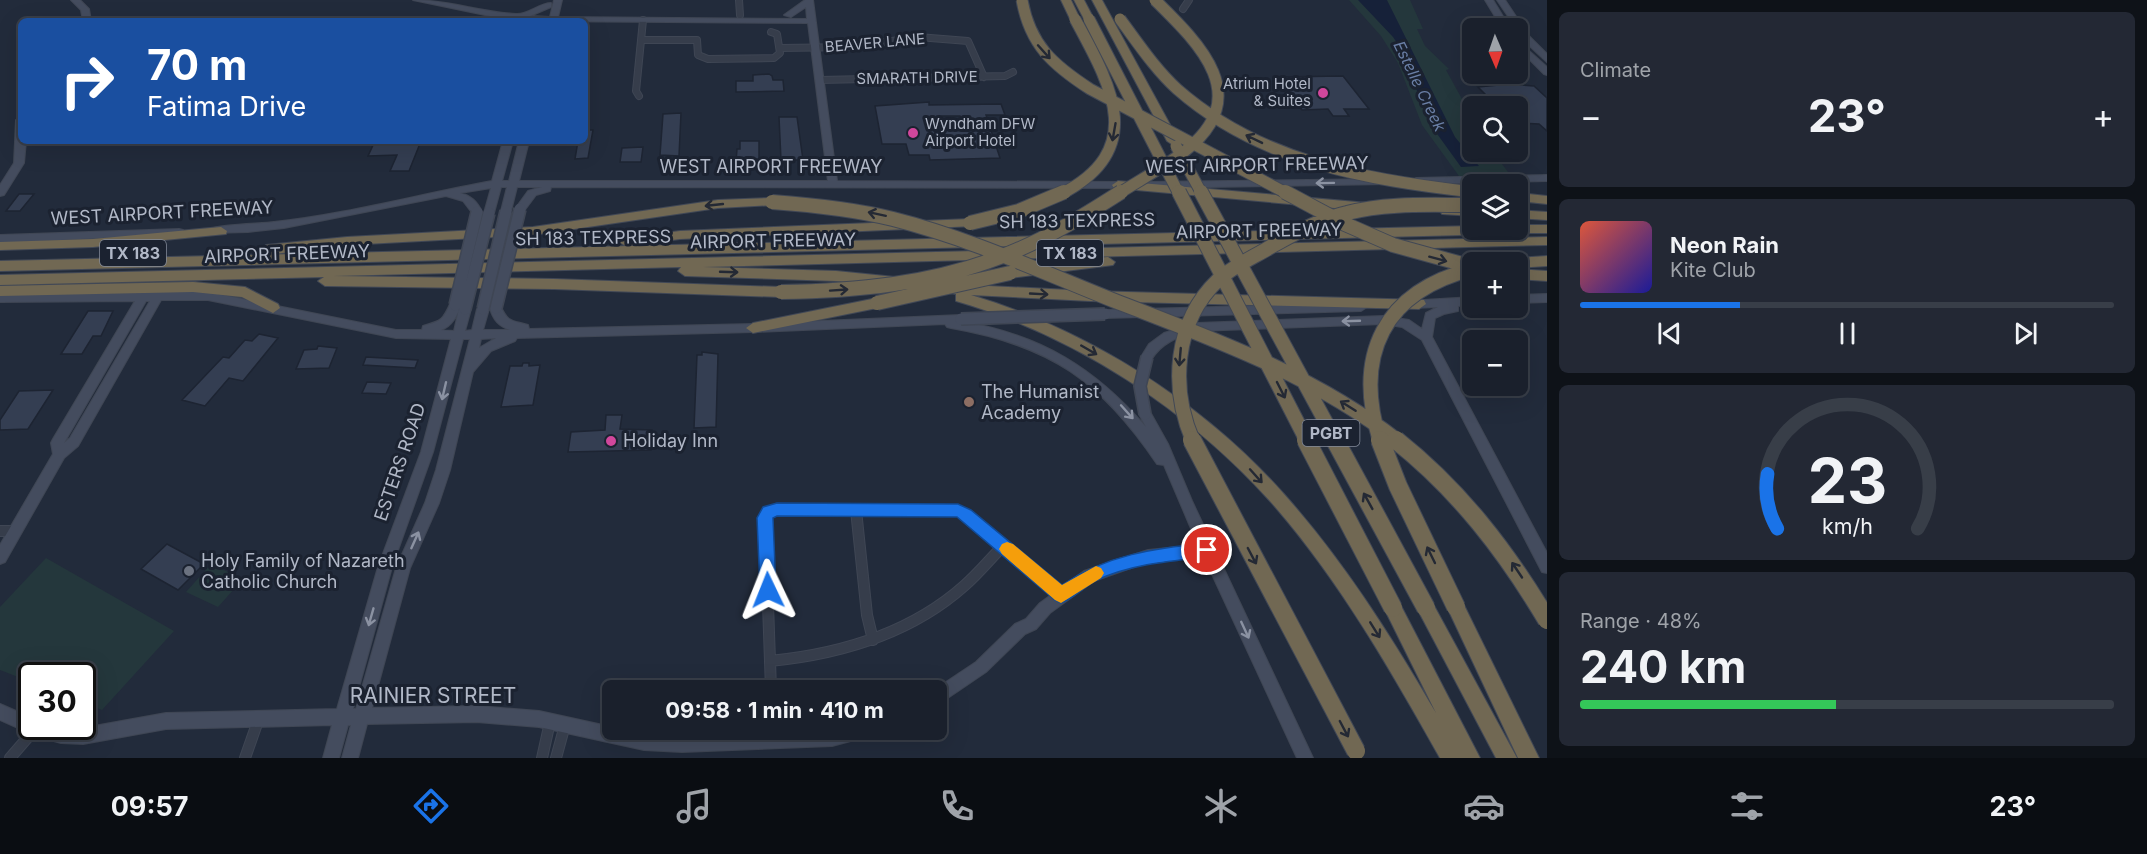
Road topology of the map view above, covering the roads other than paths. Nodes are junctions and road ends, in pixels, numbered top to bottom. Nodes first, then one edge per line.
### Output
1 (75, 0) edge
2 (417, 0) edge
3 (438, 0) edge
4 (739, 0) edge
5 (1022, 0) edge
6 (1066, 0) edge
7 (1079, 0) edge
8 (1096, 0) edge
9 (1106, 0) edge
10 (1155, 0) edge
11 (1189, 0) edge
12 (1489, 0) edge
13 (1501, 0) edge
14 (809, 1) edge
15 (553, 2) edge
16 (1183, 9) dead end
17 (657, 15) junction
18 (740, 15) junction
19 (788, 15) junction
20 (573, 16) junction
21 (86, 18) edge
22 (522, 18) edge
23 (544, 18) edge
24 (554, 18) edge
25 (560, 18) edge
26 (811, 18) junction
27 (1500, 18) edge
28 (1511, 18) edge
29 (1113, 19) junction
30 (588, 20) edge
31 (620, 20) junction
32 (643, 20) junction
33 (688, 20) junction
34 (771, 32) dead end
35 (642, 40) junction
36 (1528, 40) edge
37 (780, 48) junction
38 (815, 48) junction
39 (1528, 53) edge
40 (1547, 59) edge
41 (1013, 72) dead end
42 (1547, 72) edge
43 (984, 76) junction
44 (820, 80) junction
45 (639, 96) dead end
46 (21, 144) edge
47 (507, 144) edge
48 (515, 144) edge
49 (523, 144) edge
50 (502, 163) junction
51 (518, 164) junction
52 (1547, 178) edge
53 (496, 184) junction
54 (513, 184) junction
55 (560, 184) junction
56 (701, 185) junction
57 (1118, 185) junction
58 (833, 186) junction
59 (457, 190) junction
60 (1462, 191) edge
61 (0, 193) edge
62 (436, 194) junction
63 (1528, 198) edge
64 (1547, 200) edge
65 (1462, 205) edge
66 (1528, 205) edge
67 (1547, 206) edge
68 (483, 212) junction
69 (1462, 212) edge
70 (1528, 215) edge
71 (1547, 216) edge
72 (1528, 221) edge
73 (1547, 221) edge
74 (1462, 222) edge
75 (1528, 229) edge
76 (1547, 229) edge
77 (221, 231) junction
78 (1462, 231) edge
79 (1547, 233) edge
80 (0, 239) edge
81 (1547, 241) edge
82 (620, 243) junction
83 (0, 246) edge
84 (1244, 249) junction
85 (266, 250) junction
86 (0, 256) edge
87 (1547, 261) edge
88 (1528, 262) edge
89 (594, 264) junction
90 (1462, 265) edge
91 (0, 268) edge
92 (1462, 272) edge
93 (240, 274) junction
94 (1528, 275) edge
95 (1547, 276) edge
96 (0, 280) edge
97 (921, 286) junction
98 (0, 291) edge
99 (144, 295) junction
100 (159, 295) junction
101 (0, 298) edge
102 (1547, 298) edge
103 (1528, 299) edge
104 (1462, 303) edge
105 (1419, 304) junction
106 (1462, 305) edge
107 (460, 307) junction
108 (273, 308) junction
109 (917, 320) junction
110 (753, 328) junction
111 (555, 332) junction
112 (530, 333) junction
113 (396, 334) junction
114 (476, 334) junction
115 (459, 335) junction
116 (1426, 337) junction
117 (451, 361) junction
118 (466, 380) junction
119 (59, 454) junction
120 (1185, 501) junction
121 (856, 510) junction
122 (0, 531) edge
123 (16, 531) junction
124 (1003, 546) junction
125 (1207, 550) junction
126 (0, 558) edge
127 (1547, 567) edge
128 (1061, 595) junction
129 (1547, 620) edge
130 (873, 640) junction
131 (770, 661) junction
132 (771, 680) edge
133 (947, 690) edge
134 (0, 712) edge
135 (343, 716) junction
136 (361, 716) junction
137 (259, 718) junction
138 (18, 720) edge
139 (558, 724) junction
140 (602, 733) edge
141 (96, 734) edge
142 (26, 740) edge
143 (634, 740) edge
144 (722, 740) edge
145 (1358, 755) edge
146 (10, 758) edge
147 (245, 758) edge
148 (331, 758) edge
149 (350, 758) edge
150 (542, 758) edge
151 (556, 758) edge
152 (1305, 758) edge
153 (1450, 758) edge
154 (1470, 758) edge
155 (1507, 758) edge
156 (1529, 758) edge

1 - 21 main road
2 - 22 main road
3 - 22 main road
4 - 18 street
5 -> 90 highway, bridge
6 -> 82 highway, bridge
7 -> 154 highway, PGBT, bridge
8 - 29 highway, PGBT
9 - 29 highway
93 -> 10 highway, bridge
11 - 16 street
12 - 27 main road
13 - 28 main road
14 - 19 main road
14 - 26 main road
15 - 20 main road
15 - 22 main road
15 - 23 main road
15 - 24 main road
17 - 18 main road
17 - 20 main road
17 - 31 main road
18 - 19 main road
18 - 33 main road
19 - 26 main road
20 - 25 main road
26 - 33 main road
26 - 38 main road
60 -> 29 highway, bridge
155 -> 29 highway, PGBT, bridge
30 - 31 main road
31 - 32 main road
32 - 33 main road
32 - 35 street
34 - 37 street
35 - 37 street
35 - 45 street
36 - 40 main road
37 - 38 street
38 - 43 street, BEAVER LANE
38 - 44 main road
39 - 42 main road
41 - 43 street, SMARATH DRIVE
43 - 44 street, SMARATH DRIVE
44 - 58 main road
46 - 61 main road
47 - 50 main road
48 - 51 main road
49 - 51 main road
50 - 53 main road
50 - 59 main road
51 - 54 main road
51 - 55 main road
52 -> 57 main road, WEST AIRPORT FREEWAY
53 - 54 main road, WEST AIRPORT FREEWAY
53 - 59 main road, WEST AIRPORT FREEWAY
53 - 68 main road
54 - 55 main road, WEST AIRPORT FREEWAY
54 - 114 main road, bridge
55 - 56 main road, WEST AIRPORT FREEWAY
56 - 58 main road, WEST AIRPORT FREEWAY
56 - 111 main road, bridge
57 - 58 main road, WEST AIRPORT FREEWAY
57 - 69 highway
59 - 62 main road, WEST AIRPORT FREEWAY
62 - 68 main road
62 - 77 main road, WEST AIRPORT FREEWAY
63 - 64 highway
65 -> 145 highway, bridge
66 - 67 highway
68 - 107 main road, ESTERS ROAD, bridge
70 - 71 highway
72 - 73 highway
74 - 82 highway, AIRPORT FREEWAY / TX 183
75 - 76 highway
77 - 80 main road, WEST AIRPORT FREEWAY
77 - 83 highway
78 - 91 highway, SH 183 TEXPRESS
79 - 91 highway, SH 183 TEXPRESS
81 - 84 highway, AIRPORT FREEWAY / TX 183
82 - 85 highway, AIRPORT FREEWAY / TX 183
84 - 89 highway, AIRPORT FREEWAY / TX 183
84 - 110 highway, bridge
85 - 86 highway, AIRPORT FREEWAY / TX 183
129 -> 85 highway, bridge
87 - 88 highway
89 - 93 highway, AIRPORT FREEWAY / TX 183
89 -> 97 highway
156 -> 92 highway, bridge
93 - 96 highway, AIRPORT FREEWAY / TX 183
94 - 95 highway
97 -> 105 highway
97 -> 153 highway
98 - 108 highway
99 - 100 main road
99 - 101 main road
99 - 119 main road
100 - 108 main road
100 - 119 main road
102 - 103 main road
104 - 105 main road
105 - 109 main road, bridge
106 - 116 main road
107 - 113 main road
107 - 115 main road, ESTERS ROAD
108 - 113 main road
109 - 110 main road
109 -> 120 main road
110 - 111 main road
111 - 112 main road
112 - 114 main road
112 - 118 main road
113 - 115 main road
113 - 117 main road
114 - 115 main road
114 - 118 main road
115 - 117 main road, ESTERS ROAD
116 -> 120 main road, bridge
116 - 127 main road
117 -> 135 main road, ESTERS ROAD
136 -> 118 main road
119 - 123 main road
120 - 125 main road
121 - 124 street
121 - 130 street
121 - 131 street
122 - 123 street
123 - 126 main road
124 - 128 street
124 - 130 street
125 - 128 main road
125 -> 152 main road
128 - 133 main road
130 - 131 street
131 - 132 street
134 - 138 main road, RAINIER STREET
135 - 136 main road, RAINIER STREET
135 - 137 main road, RAINIER STREET
135 - 148 main road, ESTERS ROAD
136 - 139 main road, RAINIER STREET
136 - 149 main road
137 - 141 main road, RAINIER STREET
137 - 147 street
139 - 140 main road, RAINIER STREET
139 - 150 street
139 - 151 street
142 - 146 street
143 - 144 main road, RAINIER STREET

